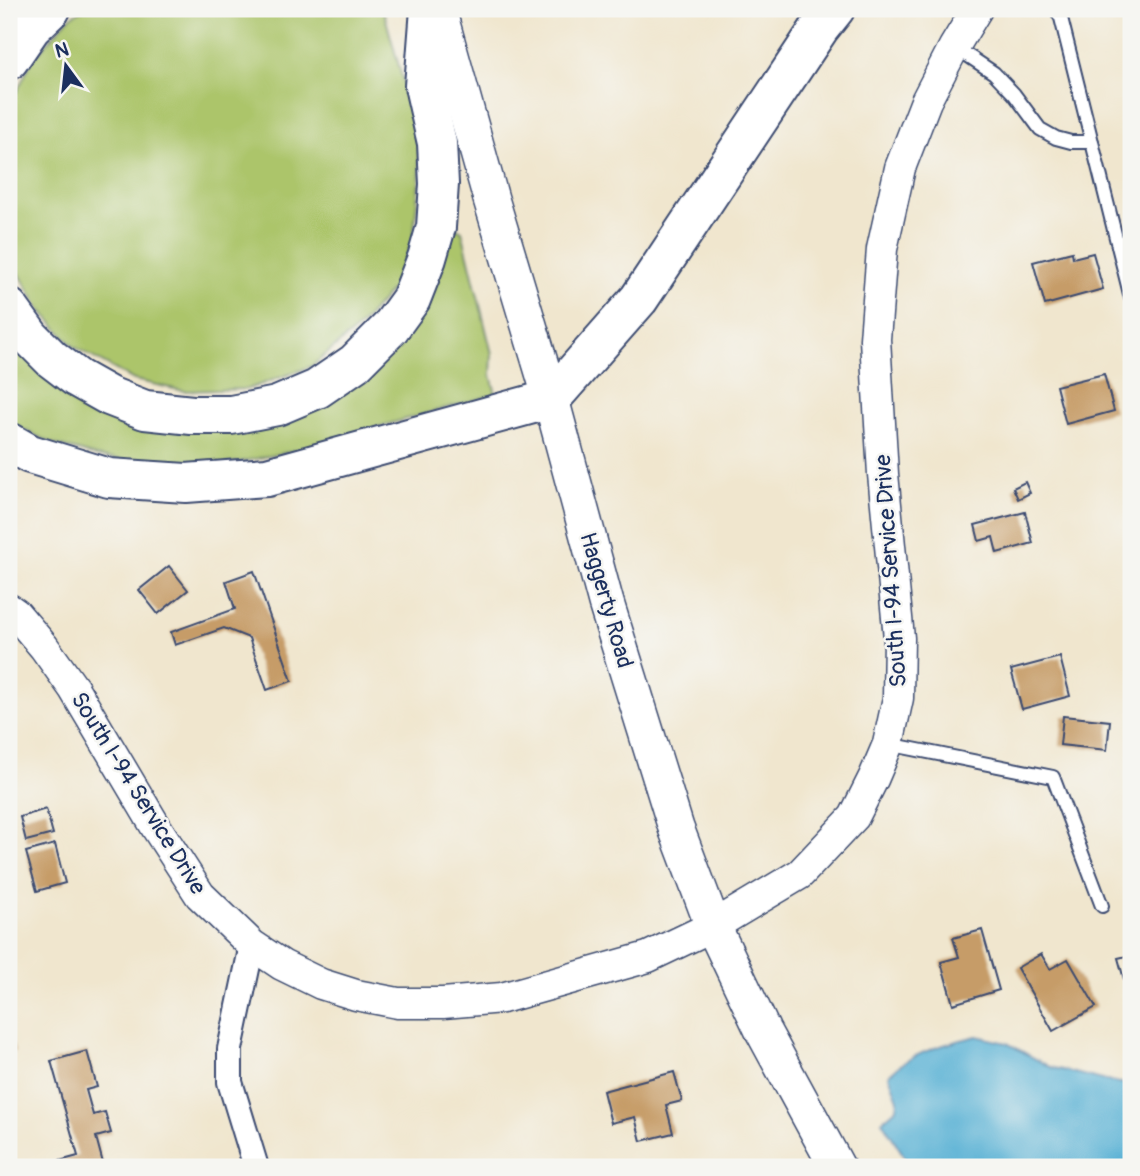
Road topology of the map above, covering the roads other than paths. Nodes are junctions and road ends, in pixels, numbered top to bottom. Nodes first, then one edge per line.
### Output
1 (51, 9) edge
2 (430, 9) edge
3 (438, 9) edge
4 (835, 9) edge
5 (977, 9) edge
6 (1056, 9) edge
7 (954, 47) junction
8 (9, 60) edge
9 (1092, 142) junction
10 (1131, 298) edge
11 (9, 308) edge
12 (551, 399) junction
13 (9, 442) edge
14 (9, 609) edge
15 (888, 744) junction
16 (1102, 906) dead end
17 (713, 926) junction
18 (252, 945) junction
19 (256, 1167) edge
20 (837, 1167) edge

1 - 8 highway
2 - 11 highway
3 - 12 main road, Haggerty Road
4 - 12 highway
5 - 7 street, South I-94 Service Drive
6 - 9 lane
7 - 9 lane
7 - 15 street, South I-94 Service Drive
9 - 10 lane
12 - 13 highway
12 - 17 main road, Haggerty Road
14 - 18 street, South I-94 Service Drive
15 - 16 lane
15 - 17 street, South I-94 Service Drive
17 - 18 street, South I-94 Service Drive
17 - 20 main road, Haggerty Road
18 - 19 street

